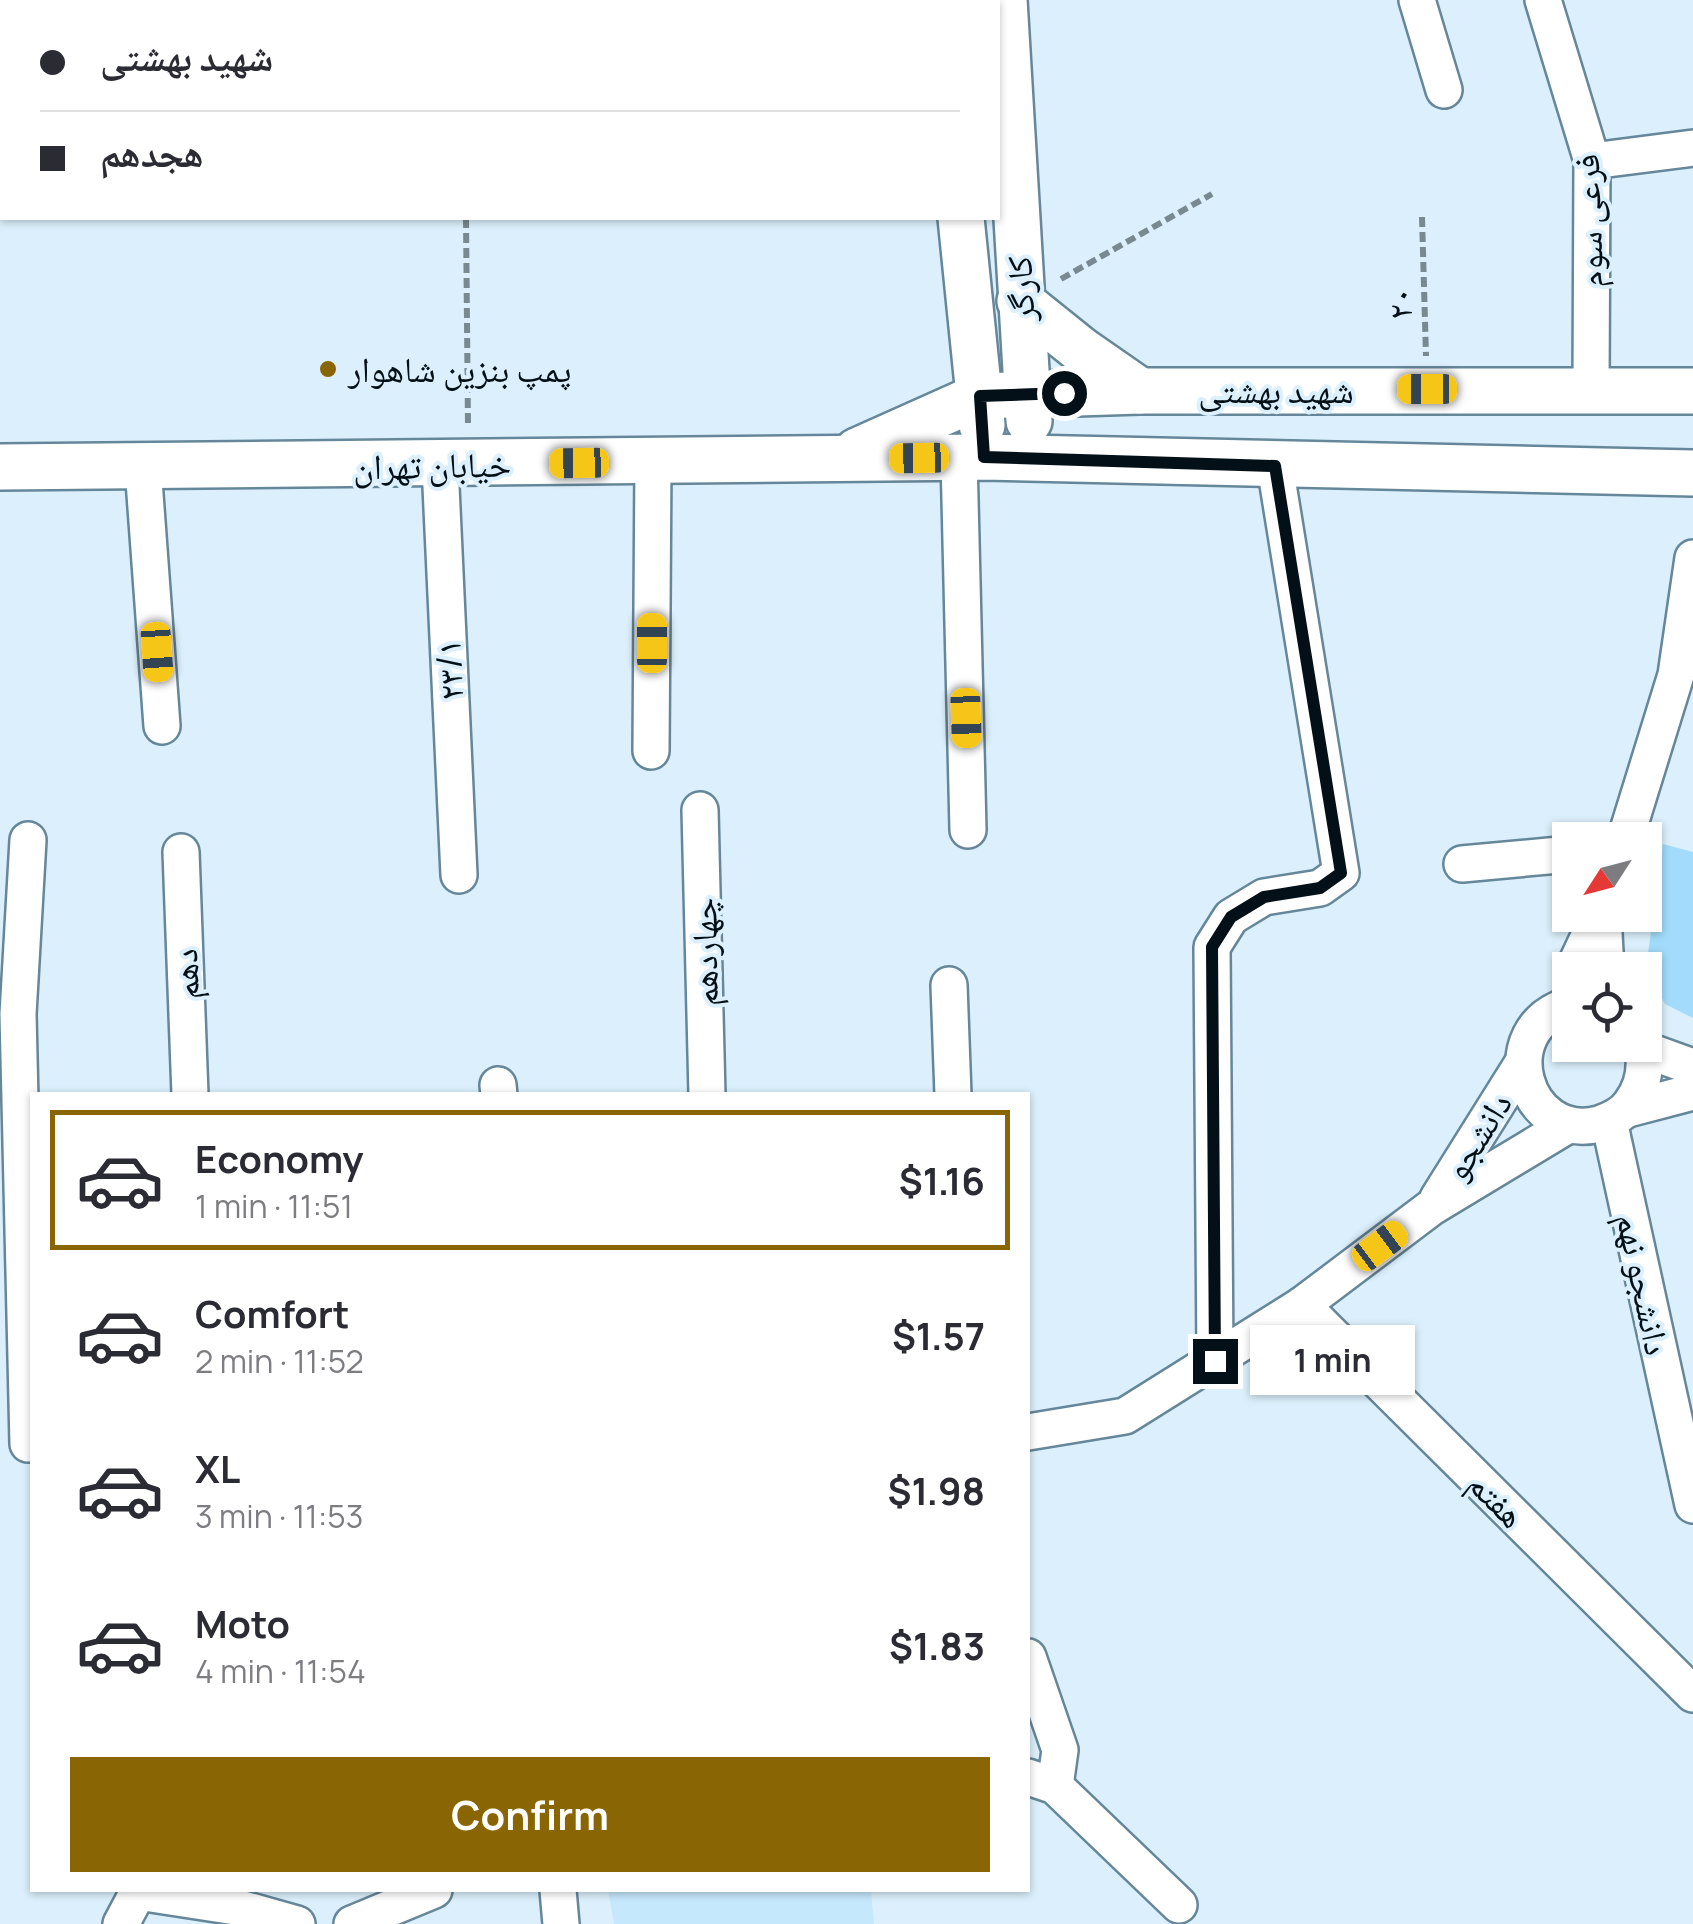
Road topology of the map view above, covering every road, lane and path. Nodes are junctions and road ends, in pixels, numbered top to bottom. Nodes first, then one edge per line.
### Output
1 (1004, 0) edge
2 (1416, 0) edge
3 (1543, 0) edge
4 (1444, 90) dead end
5 (1693, 148) edge
6 (1592, 160) junction
7 (1212, 194) dead end
8 (1422, 217) dead end
9 (466, 220) edge
10 (961, 220) edge
11 (1020, 302) junction
12 (1592, 388) junction
13 (1427, 389) junction
14 (1140, 390) junction
15 (1693, 391) edge
16 (1026, 394) junction
17 (980, 396) junction
18 (971, 457) junction
19 (1032, 458) junction
20 (839, 459) junction
21 (652, 462) junction
22 (454, 465) junction
23 (1275, 466) junction
24 (143, 467) junction
25 (0, 468) edge
26 (1693, 473) edge
27 (1693, 558) edge
28 (1679, 711) edge
29 (162, 726) dead end
30 (652, 752) dead end
31 (700, 810) dead end
32 (1633, 822) edge
33 (968, 830) dead end
34 (28, 840) dead end
35 (181, 852) dead end
36 (1552, 856) edge
37 (1462, 864) dead end
38 (459, 875) dead end
39 (949, 985) dead end
40 (1552, 1015) edge
41 (1662, 1055) edge
42 (1644, 1062) edge
43 (1522, 1064) junction
44 (1693, 1067) edge
45 (190, 1092) edge
46 (707, 1092) edge
47 (953, 1092) edge
48 (1693, 1092) edge
49 (1618, 1115) junction
50 (1568, 1124) junction
51 (1432, 1208) junction
52 (1302, 1305) junction
53 (1215, 1361) junction
54 (1030, 1432) edge
55 (20, 1444) edge
56 (1693, 1504) edge
57 (1030, 1663) edge
58 (1693, 1694) edge
59 (1041, 1782) edge
60 (431, 1892) edge
61 (436, 1892) edge
62 (558, 1892) edge
63 (1179, 1904) dead end
64 (275, 1921) edge
65 (121, 1924) edge
66 (352, 1924) edge
67 (437, 1924) edge
68 (560, 1924) edge

1 - 11 main road, کارگر
2 - 4 street
3 - 6 street, فرعی سوم
5 - 6 street
6 - 12 street, فرعی سوم
7 - 11 path
8 - 13 path, ۲۰
9 - 22 path
10 - 17 main road, کارگر
11 - 14 main road
11 - 16 main road, کارگر
12 - 13 main road, شهید بهشتی
12 - 15 main road, شهید بهشتی
13 - 14 main road, شهید بهشتی
14 - 16 main road, شهید بهشتی
16 - 17 main road, شهید بهشتی
16 - 19 main road, کارگر
17 - 18 main road, کارگر
17 - 20 main road
18 - 19 main road, شهید بهشتی
18 - 20 main road, خیابان تهران
18 - 33 street
19 - 23 main road, شهید بهشتی
20 - 21 main road, خیابان تهران
21 - 22 main road, خیابان تهران
21 - 30 street
22 - 24 main road, خیابان تهران
22 - 38 street, ۲۳/۱
23 - 26 main road, شهید بهشتی
23 - 53 street
24 - 25 main road, خیابان تهران
24 - 29 street
27 - 28 street
28 - 32 street
31 - 46 street, چهاردهم
34 - 55 street
35 - 45 street, دهم
36 - 37 street
39 - 47 street
40 - 43 street, دانشجو
41 - 44 street
42 - 49 street
43 - 50 street
43 - 51 street, دانشجو
48 - 49 street
49 - 50 street
49 - 56 street, دانشجو نهم
50 - 51 street, دانشجو
51 - 52 street, دانشجو
52 - 53 street, دانشجو
52 - 58 street, هفتم
53 - 54 street, دانشجو
57 - 59 street
59 - 63 street
60 - 66 street
61 - 67 street
62 - 68 street
64 - 65 street

